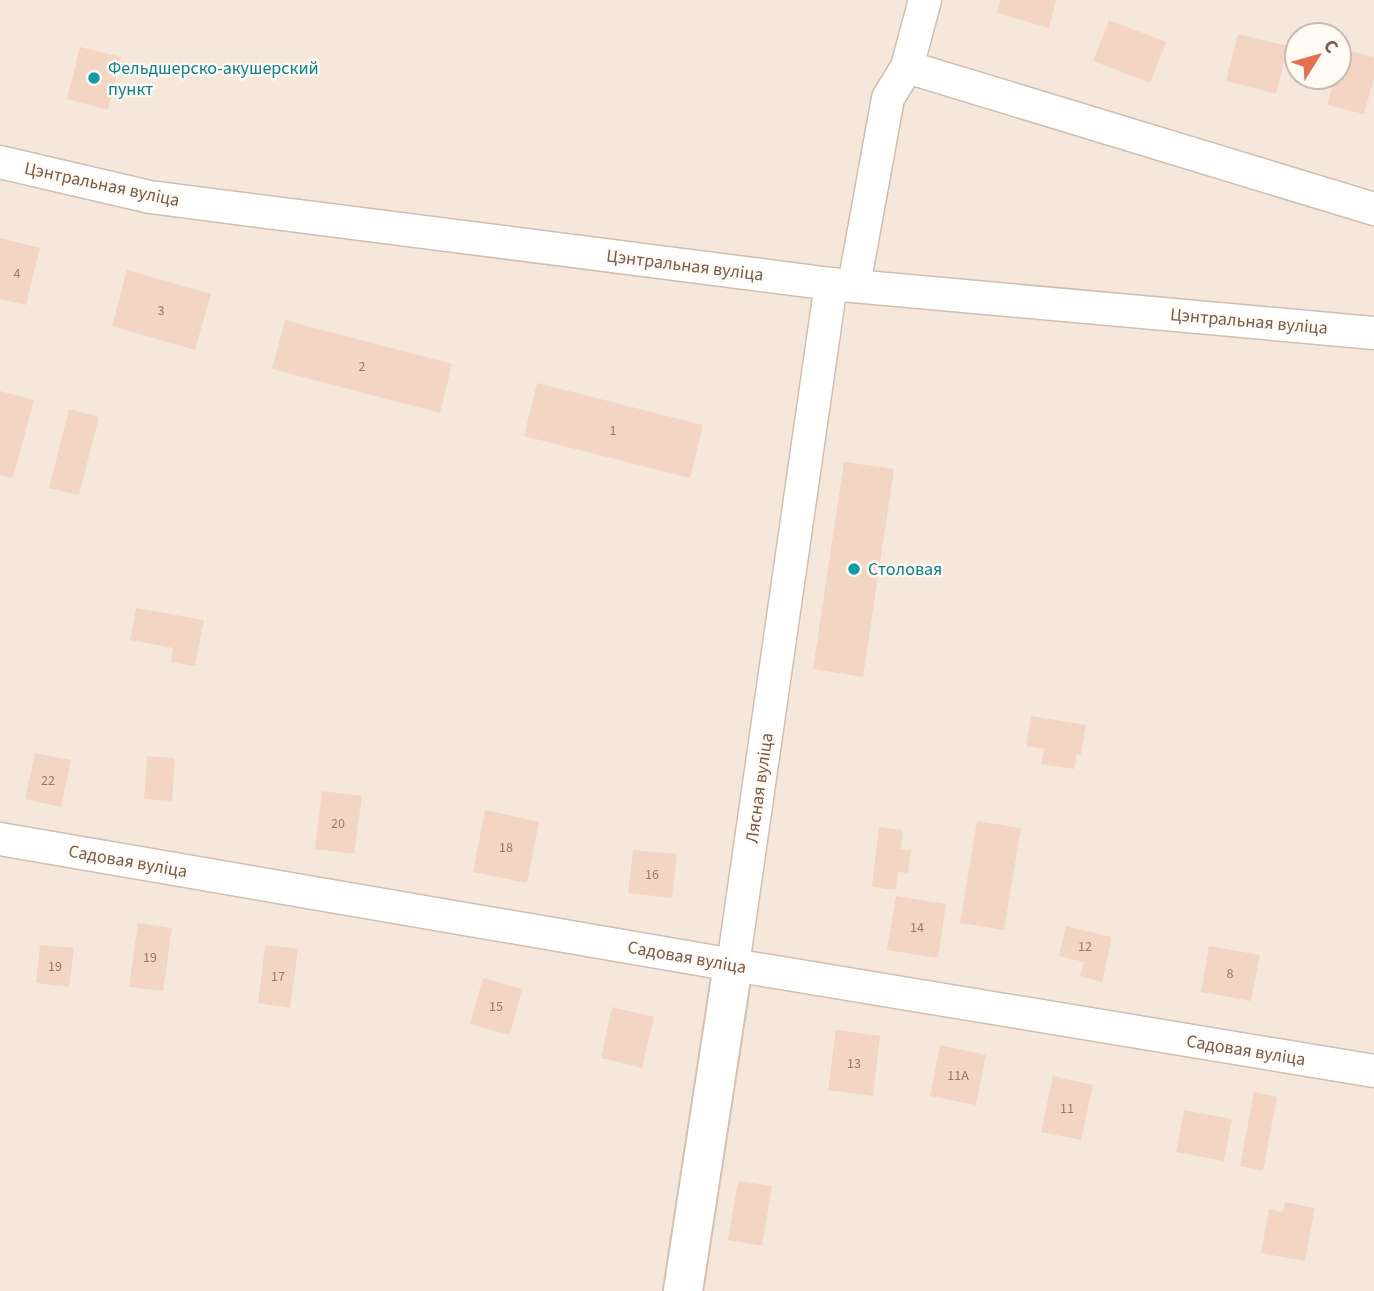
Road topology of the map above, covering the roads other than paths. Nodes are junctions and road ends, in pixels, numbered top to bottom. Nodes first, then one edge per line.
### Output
1 (925, 0) edge
2 (907, 67) junction
3 (0, 162) edge
4 (1374, 209) edge
5 (843, 285) junction
6 (1374, 333) edge
7 (0, 839) edge
8 (733, 965) junction
9 (1374, 1071) edge
10 (683, 1291) edge

1 - 2 street, Лясная вуліца
2 - 4 street
2 - 5 street, Лясная вуліца
3 - 5 street, Цэнтральная вуліца
5 - 6 street, Цэнтральная вуліца
5 - 8 street, Лясная вуліца
7 - 8 street, Садовая вуліца
8 - 9 street, Садовая вуліца
8 - 10 street, Лясная вуліца

